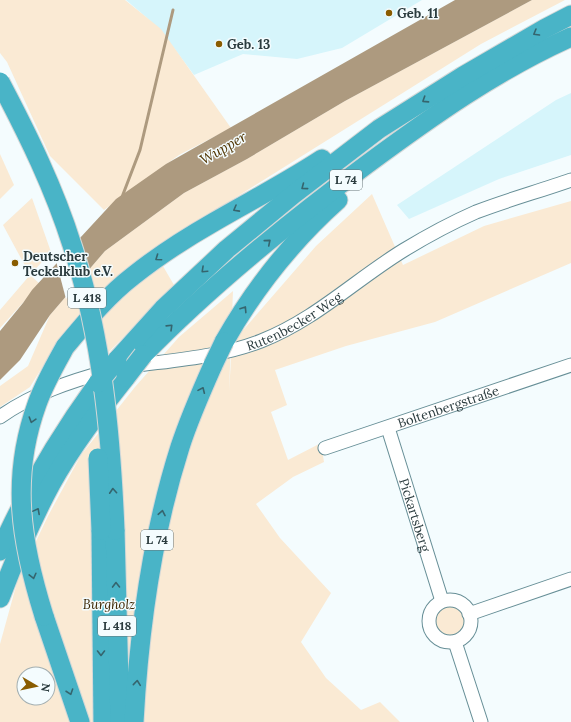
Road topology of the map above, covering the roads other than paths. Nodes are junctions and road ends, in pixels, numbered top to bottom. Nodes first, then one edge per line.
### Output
1 (571, 15) edge
2 (571, 37) edge
3 (571, 44) edge
4 (0, 82) edge
5 (0, 107) edge
6 (379, 129) junction
7 (571, 180) edge
8 (571, 366) edge
9 (0, 417) edge
10 (388, 428) junction
11 (325, 448) dead end
12 (108, 530) junction
13 (0, 551) edge
14 (571, 580) edge
15 (0, 598) edge
16 (442, 601) junction
17 (469, 614) junction
18 (455, 642) junction
19 (80, 722) edge
20 (103, 722) edge
21 (120, 722) edge
22 (134, 722) edge
23 (482, 722) edge

1 -> 6 highway, L 74
15 -> 2 highway, L 74, bridge
22 -> 3 highway, L 74, bridge
12 -> 4 highway, L 418, bridge
5 - 12 highway, L 418, bridge
6 -> 13 highway, L 74, bridge
6 -> 19 highway, L 418, bridge
7 - 9 street, Rutenbecker Weg
8 - 10 street, Boltenbergstraße
10 - 11 street, Boltenbergstraße
10 - 16 street, Pickartsberg
12 -> 20 highway, L 418
21 -> 12 highway, L 418
14 - 17 street
16 - 17 street
16 - 18 street
17 - 18 street
18 - 23 street

